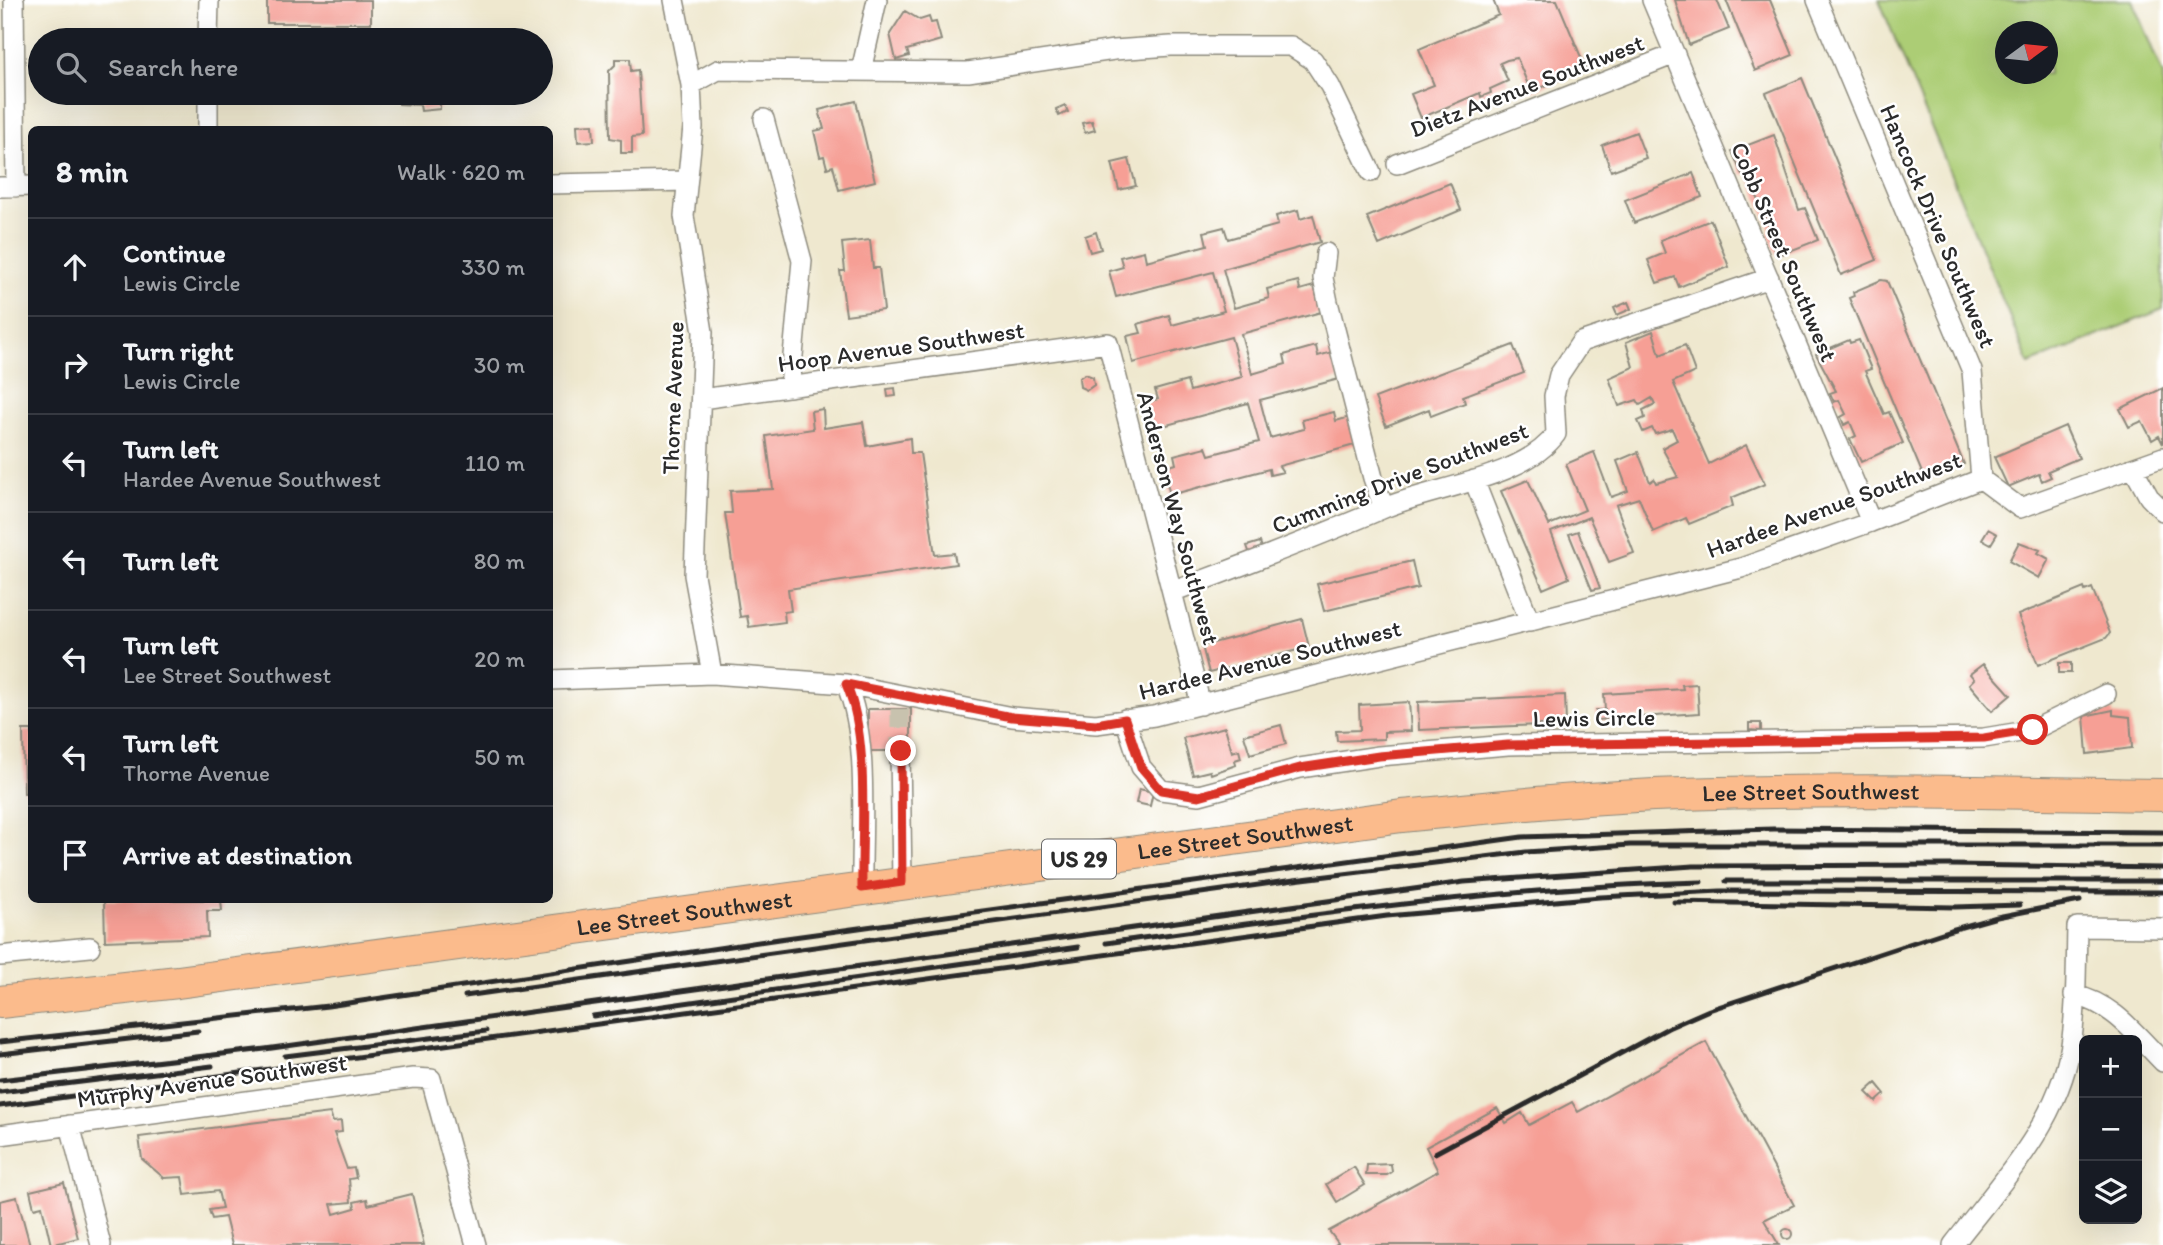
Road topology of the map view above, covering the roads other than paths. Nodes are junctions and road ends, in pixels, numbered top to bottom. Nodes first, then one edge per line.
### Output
1 (14, 0) edge
2 (208, 0) edge
3 (674, 0) edge
4 (877, 0) edge
5 (1653, 0) edge
6 (1817, 0) edge
7 (208, 28) edge
8 (1675, 54) junction
9 (861, 71) junction
10 (691, 85) junction
11 (208, 105) edge
12 (764, 119) dead end
13 (208, 126) edge
14 (1397, 164) dead end
15 (1371, 172) dead end
16 (687, 181) junction
17 (553, 184) edge
18 (16, 187) edge
19 (1326, 253) dead end
20 (1769, 278) junction
21 (1108, 343) joint
22 (790, 387) junction
23 (701, 399) junction
24 (2163, 457) edge
25 (2133, 468) junction
26 (1981, 479) junction
27 (1474, 480) junction
28 (1384, 508) junction
29 (2163, 512) edge
30 (1871, 522) junction
31 (1172, 592) junction
32 (1530, 622) junction
33 (712, 674) junction
34 (553, 680) edge
35 (846, 684) junction
36 (2106, 694) dead end
37 (1201, 705) junction
38 (1125, 719) junction
39 (901, 751) tunnel mouth
40 (2163, 794) edge
41 (902, 882) junction
42 (862, 888) junction
43 (2163, 928) edge
44 (90, 947) dead end
45 (0, 956) edge
46 (2074, 995) junction
47 (0, 1002) edge
48 (2163, 1062) edge
49 (70, 1125) junction
50 (0, 1135) edge
51 (101, 1245) edge
52 (476, 1245) edge
53 (1953, 1245) edge

1 - 18 street
2 - 7 street
3 - 10 street, Thorne Avenue
4 - 9 street
5 - 8 street, Cobb Street Southwest
6 - 26 street, Hancock Drive Southwest
8 - 14 street, Dietz Avenue Southwest
8 - 20 street, Cobb Street Southwest
9 - 10 street
9 - 15 street
10 - 16 street, Thorne Avenue
11 - 13 street
12 - 22 street
16 - 17 street
16 - 23 street, Thorne Avenue
19 - 28 street
20 - 27 street, Cumming Drive Southwest
20 - 30 street, Cobb Street Southwest
21 - 22 street, Hoop Avenue Southwest
21 - 31 street, Anderson Way Southwest
22 - 23 street, Hoop Avenue Southwest
23 - 33 street, Thorne Avenue
24 - 25 street
25 - 26 street
25 - 29 street
26 - 30 street, Hardee Avenue Southwest
27 - 28 street, Cumming Drive Southwest
27 - 32 street
28 - 31 street, Cumming Drive Southwest
30 - 32 street, Hardee Avenue Southwest
31 - 37 street, Anderson Way Southwest
32 - 37 street, Hardee Avenue Southwest
33 - 34 street, Hardee Avenue Southwest
33 - 35 street, Hardee Avenue Southwest
35 - 38 street, Hardee Avenue Southwest
35 - 42 street
36 - 38 street, Lewis Circle
37 - 38 street, Hardee Avenue Southwest
39 - 41 street
40 - 41 main road, Lee Street Southwest / US 29
41 - 42 main road, Lee Street Southwest / US 29
42 - 47 main road, Lee Street Southwest / US 29
43 - 46 street
44 - 45 street
46 - 48 street
46 - 53 street
49 - 50 street, Murphy Avenue Southwest
49 - 51 street
49 - 52 street, Murphy Avenue Southwest

